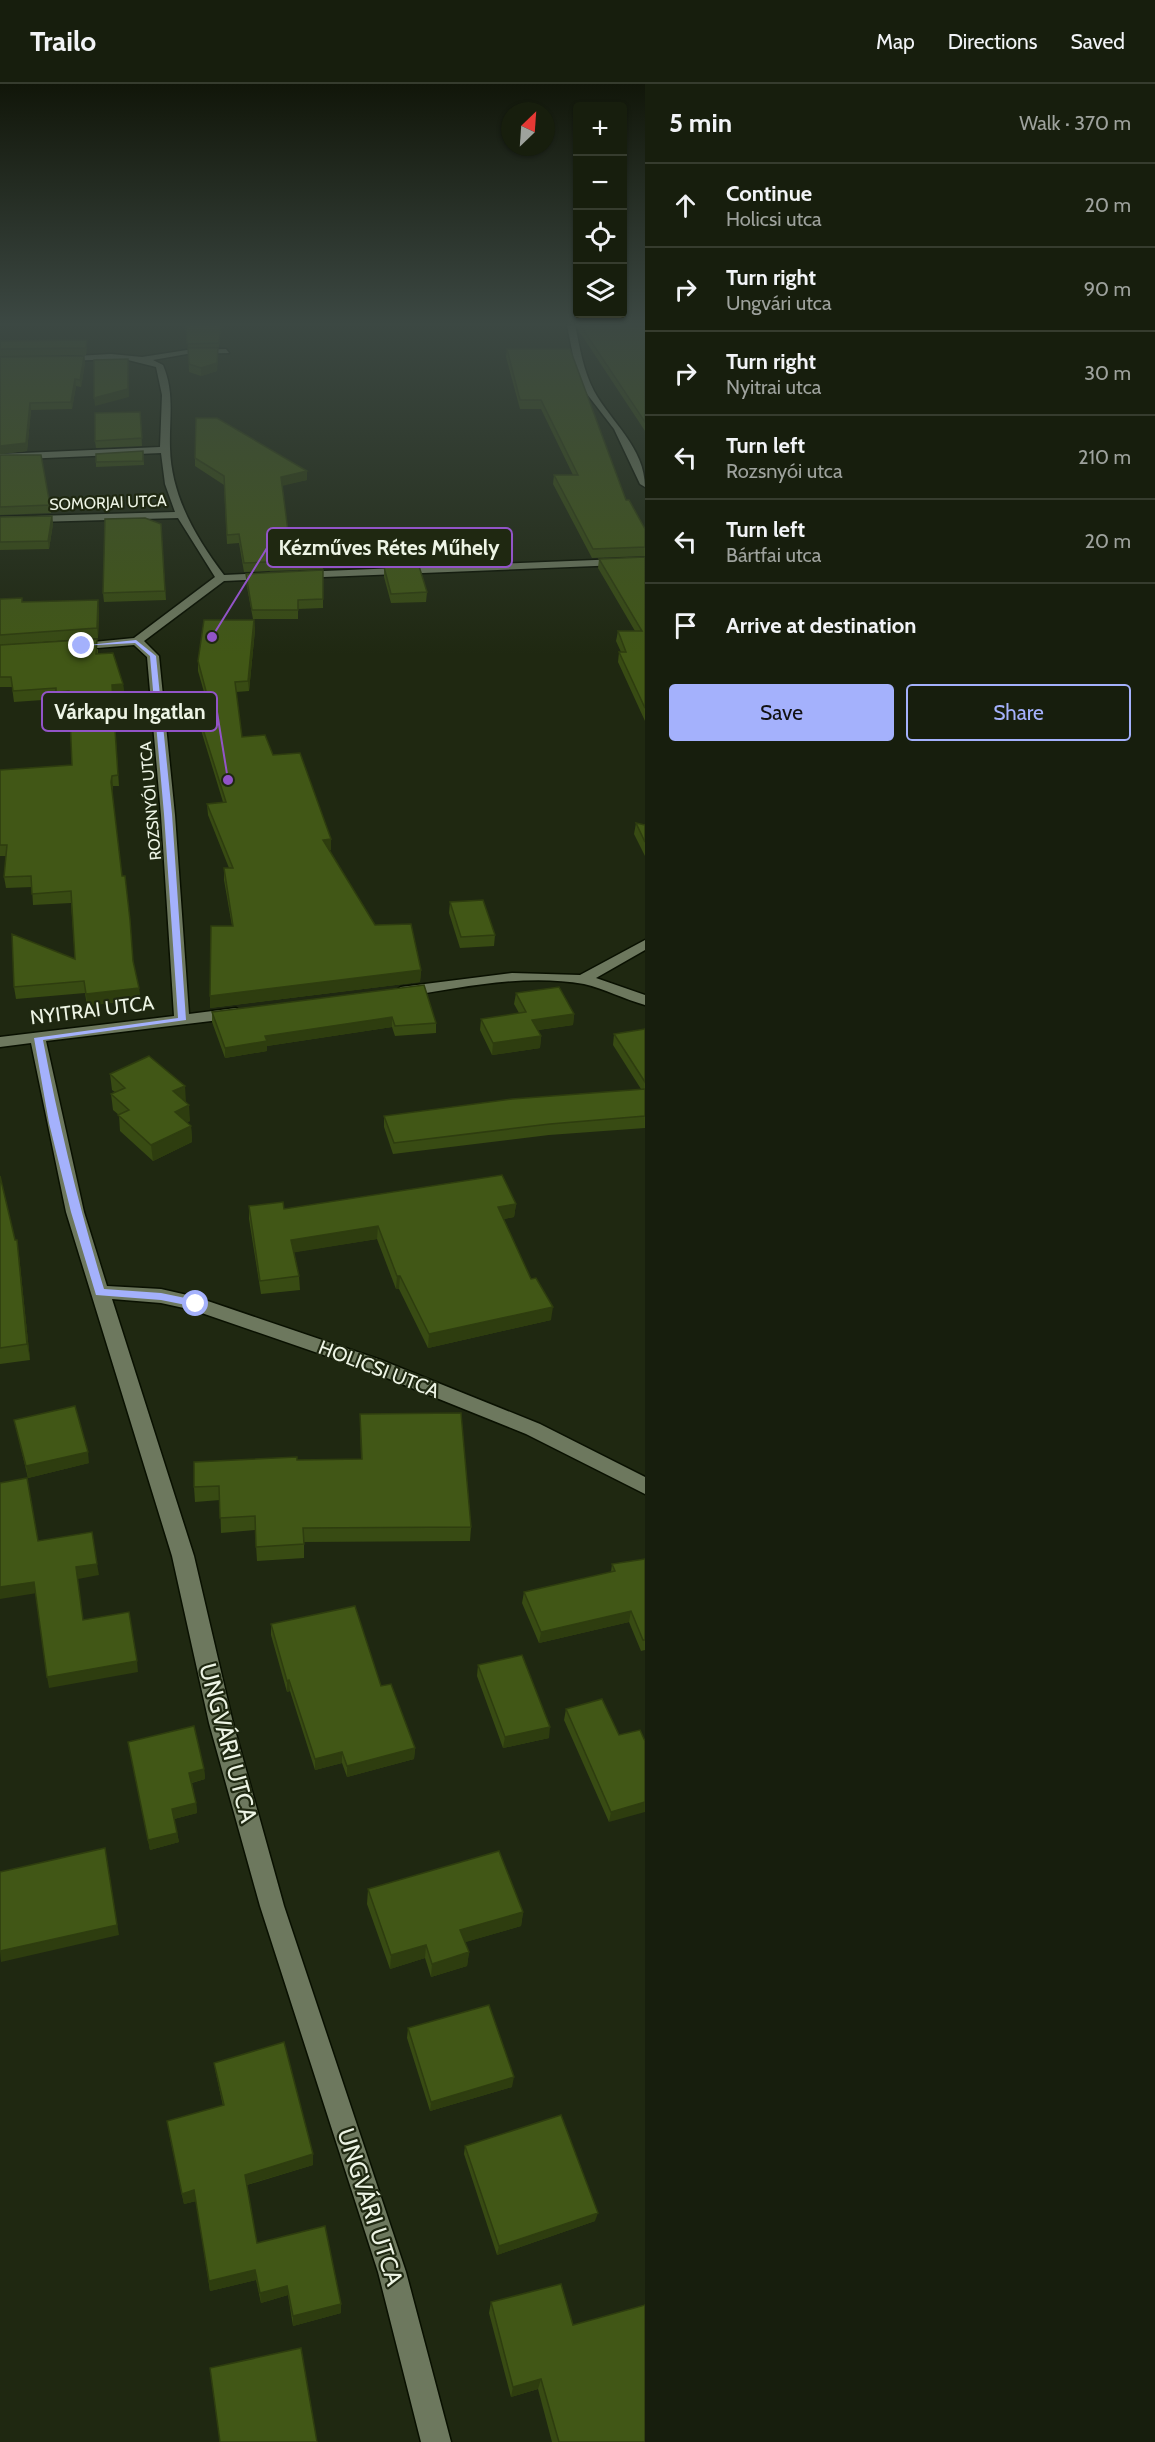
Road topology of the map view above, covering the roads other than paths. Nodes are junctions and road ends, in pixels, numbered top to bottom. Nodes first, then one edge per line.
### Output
1 (166, 435) edge
2 (621, 435) edge
3 (165, 450) junction
4 (0, 457) edge
5 (645, 484) edge
6 (182, 515) junction
7 (0, 520) edge
8 (645, 561) edge
9 (292, 575) edge
10 (280, 576) edge
11 (221, 578) junction
12 (136, 641) junction
13 (59, 647) edge
14 (645, 944) edge
15 (582, 980) junction
16 (384, 994) edge
17 (645, 1000) edge
18 (253, 1011) edge
19 (182, 1020) junction
20 (38, 1038) junction
21 (0, 1042) edge
22 (100, 1292) junction
23 (645, 1486) edge
24 (436, 2442) edge

1 - 3 street
2 - 5 street
3 - 4 street
3 - 6 street
6 - 7 street, SOMORJAI UTCA
6 - 11 street
8 - 9 street
10 - 11 street
11 - 12 street
12 - 13 street
12 - 19 street, ROZSNYÓI UTCA
14 - 15 street
15 - 16 street
15 - 17 street
18 - 19 street, NYITRAI UTCA
19 - 20 street, NYITRAI UTCA
20 - 21 street, NYITRAI UTCA
20 - 22 street, UNGVÁRI UTCA
22 - 23 street, HOLICSI UTCA
22 - 24 street, UNGVÁRI UTCA

